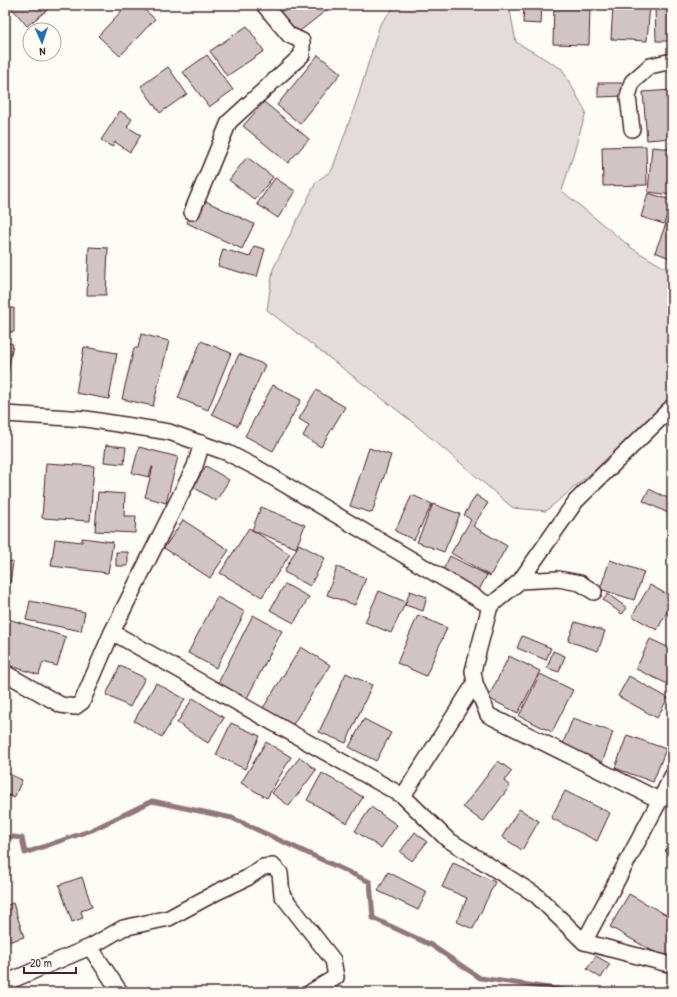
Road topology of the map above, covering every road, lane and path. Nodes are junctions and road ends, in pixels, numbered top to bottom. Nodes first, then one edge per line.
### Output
1 (264, 5) edge
2 (672, 61) edge
3 (632, 129) dead end
4 (192, 212) dead end
5 (672, 407) edge
6 (5, 414) edge
7 (202, 443) junction
8 (520, 581) junction
9 (594, 592) dead end
10 (490, 606) junction
11 (112, 632) junction
12 (5, 673) edge
13 (475, 683) junction
14 (672, 776) edge
15 (403, 796) junction
16 (666, 798) edge
17 (584, 942) junction
18 (90, 947) junction
19 (672, 965) edge
20 (5, 983) edge
21 (120, 992) edge
22 (311, 992) edge

1 - 4 street
2 - 3 street
5 - 8 street
6 - 7 street
7 - 10 street
7 - 11 street
8 - 9 street
8 - 10 street
10 - 13 street
11 - 12 street
11 - 15 street
13 - 15 street
13 - 16 street
14 - 16 street
15 - 17 street
16 - 17 street
17 - 19 street
18 - 20 street
18 - 21 street
18 - 22 street

